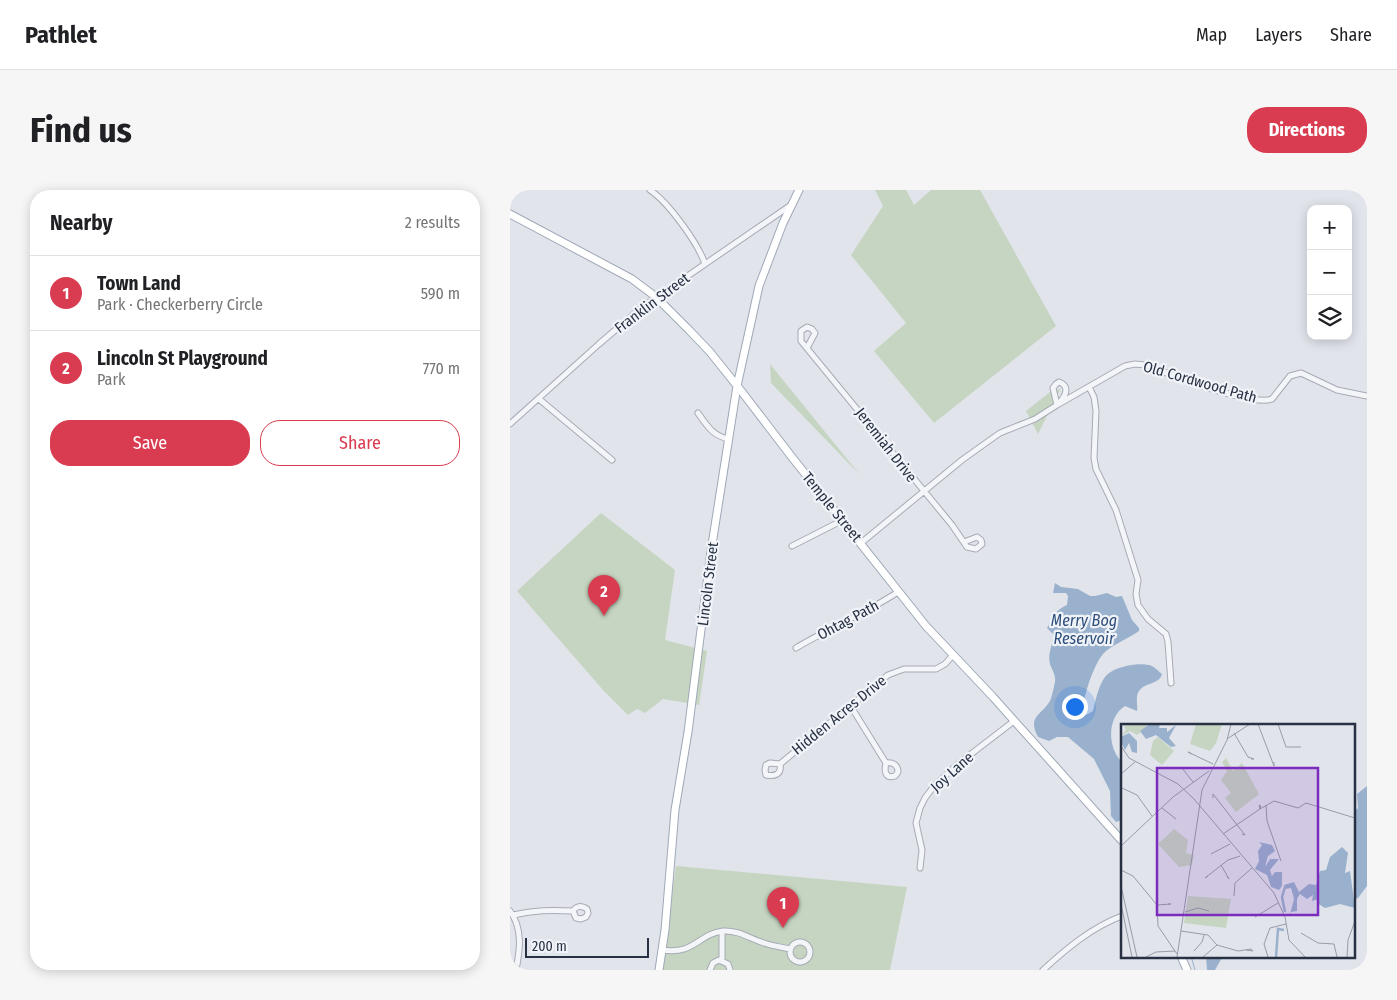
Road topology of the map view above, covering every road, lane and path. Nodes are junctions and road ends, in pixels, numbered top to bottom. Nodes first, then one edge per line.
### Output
1 (650, 190) edge
2 (799, 190) edge
3 (791, 205) junction
4 (510, 214) edge
5 (705, 264) junction
6 (656, 297) junction
7 (807, 348) dead end
8 (737, 386) junction
9 (1089, 387) junction
10 (1367, 396) edge
11 (539, 399) junction
12 (698, 413) dead end
13 (510, 424) edge
14 (729, 439) junction
15 (612, 460) dead end
16 (924, 493) junction
17 (843, 520) junction
18 (861, 542) junction
19 (964, 542) dead end
20 (792, 546) dead end
21 (898, 592) junction
22 (796, 648) dead end
23 (953, 655) junction
24 (1171, 683) dead end
25 (850, 706) junction
26 (1014, 720) junction
27 (886, 763) dead end
28 (780, 764) dead end
29 (1121, 840) edge
30 (920, 868) dead end
31 (573, 911) dead end
32 (511, 913) edge
33 (1121, 916) edge
34 (722, 932) junction
35 (790, 949) junction
36 (662, 950) junction
37 (1182, 958) edge
38 (722, 960) junction
39 (516, 970) edge
40 (660, 970) edge
41 (710, 970) edge
42 (730, 970) edge
43 (1043, 970) edge
44 (1187, 970) edge

1 - 5 street
2 - 3 main road, Franklin Street
3 - 5 street, Franklin Street
3 - 8 main road, Lincoln Street
4 - 6 main road, Temple Street
5 - 6 street, Franklin Street
6 - 8 main road, Temple Street
6 - 11 street, Franklin Street
7 - 16 street, Jeremiah Drive
8 - 14 main road, Lincoln Street
8 - 17 main road, Temple Street
9 - 10 street, Old Cordwood Path
9 - 16 street, Old Cordwood Path
9 - 24 street
11 - 13 street, Franklin Street
11 - 15 street
12 - 14 street
14 - 36 main road, Lincoln Street
16 - 18 street, Old Cordwood Path
16 - 19 street, Jeremiah Drive
17 - 18 main road, Temple Street
17 - 20 street
18 - 21 main road, Temple Street
21 - 22 street, Ohtag Path
21 - 23 main road, Temple Street
23 - 25 street, Hidden Acres Drive
23 - 26 main road, Temple Street
25 - 27 street
25 - 28 street, Hidden Acres Drive
26 - 29 main road, Temple Street
26 - 30 street, Joy Lane
31 - 32 street
32 - 39 street
33 - 43 street
34 - 35 street
34 - 36 street
34 - 38 street
35 - 35 street
36 - 40 main road, Lincoln Street
37 - 44 main road
38 - 41 street
38 - 42 street

